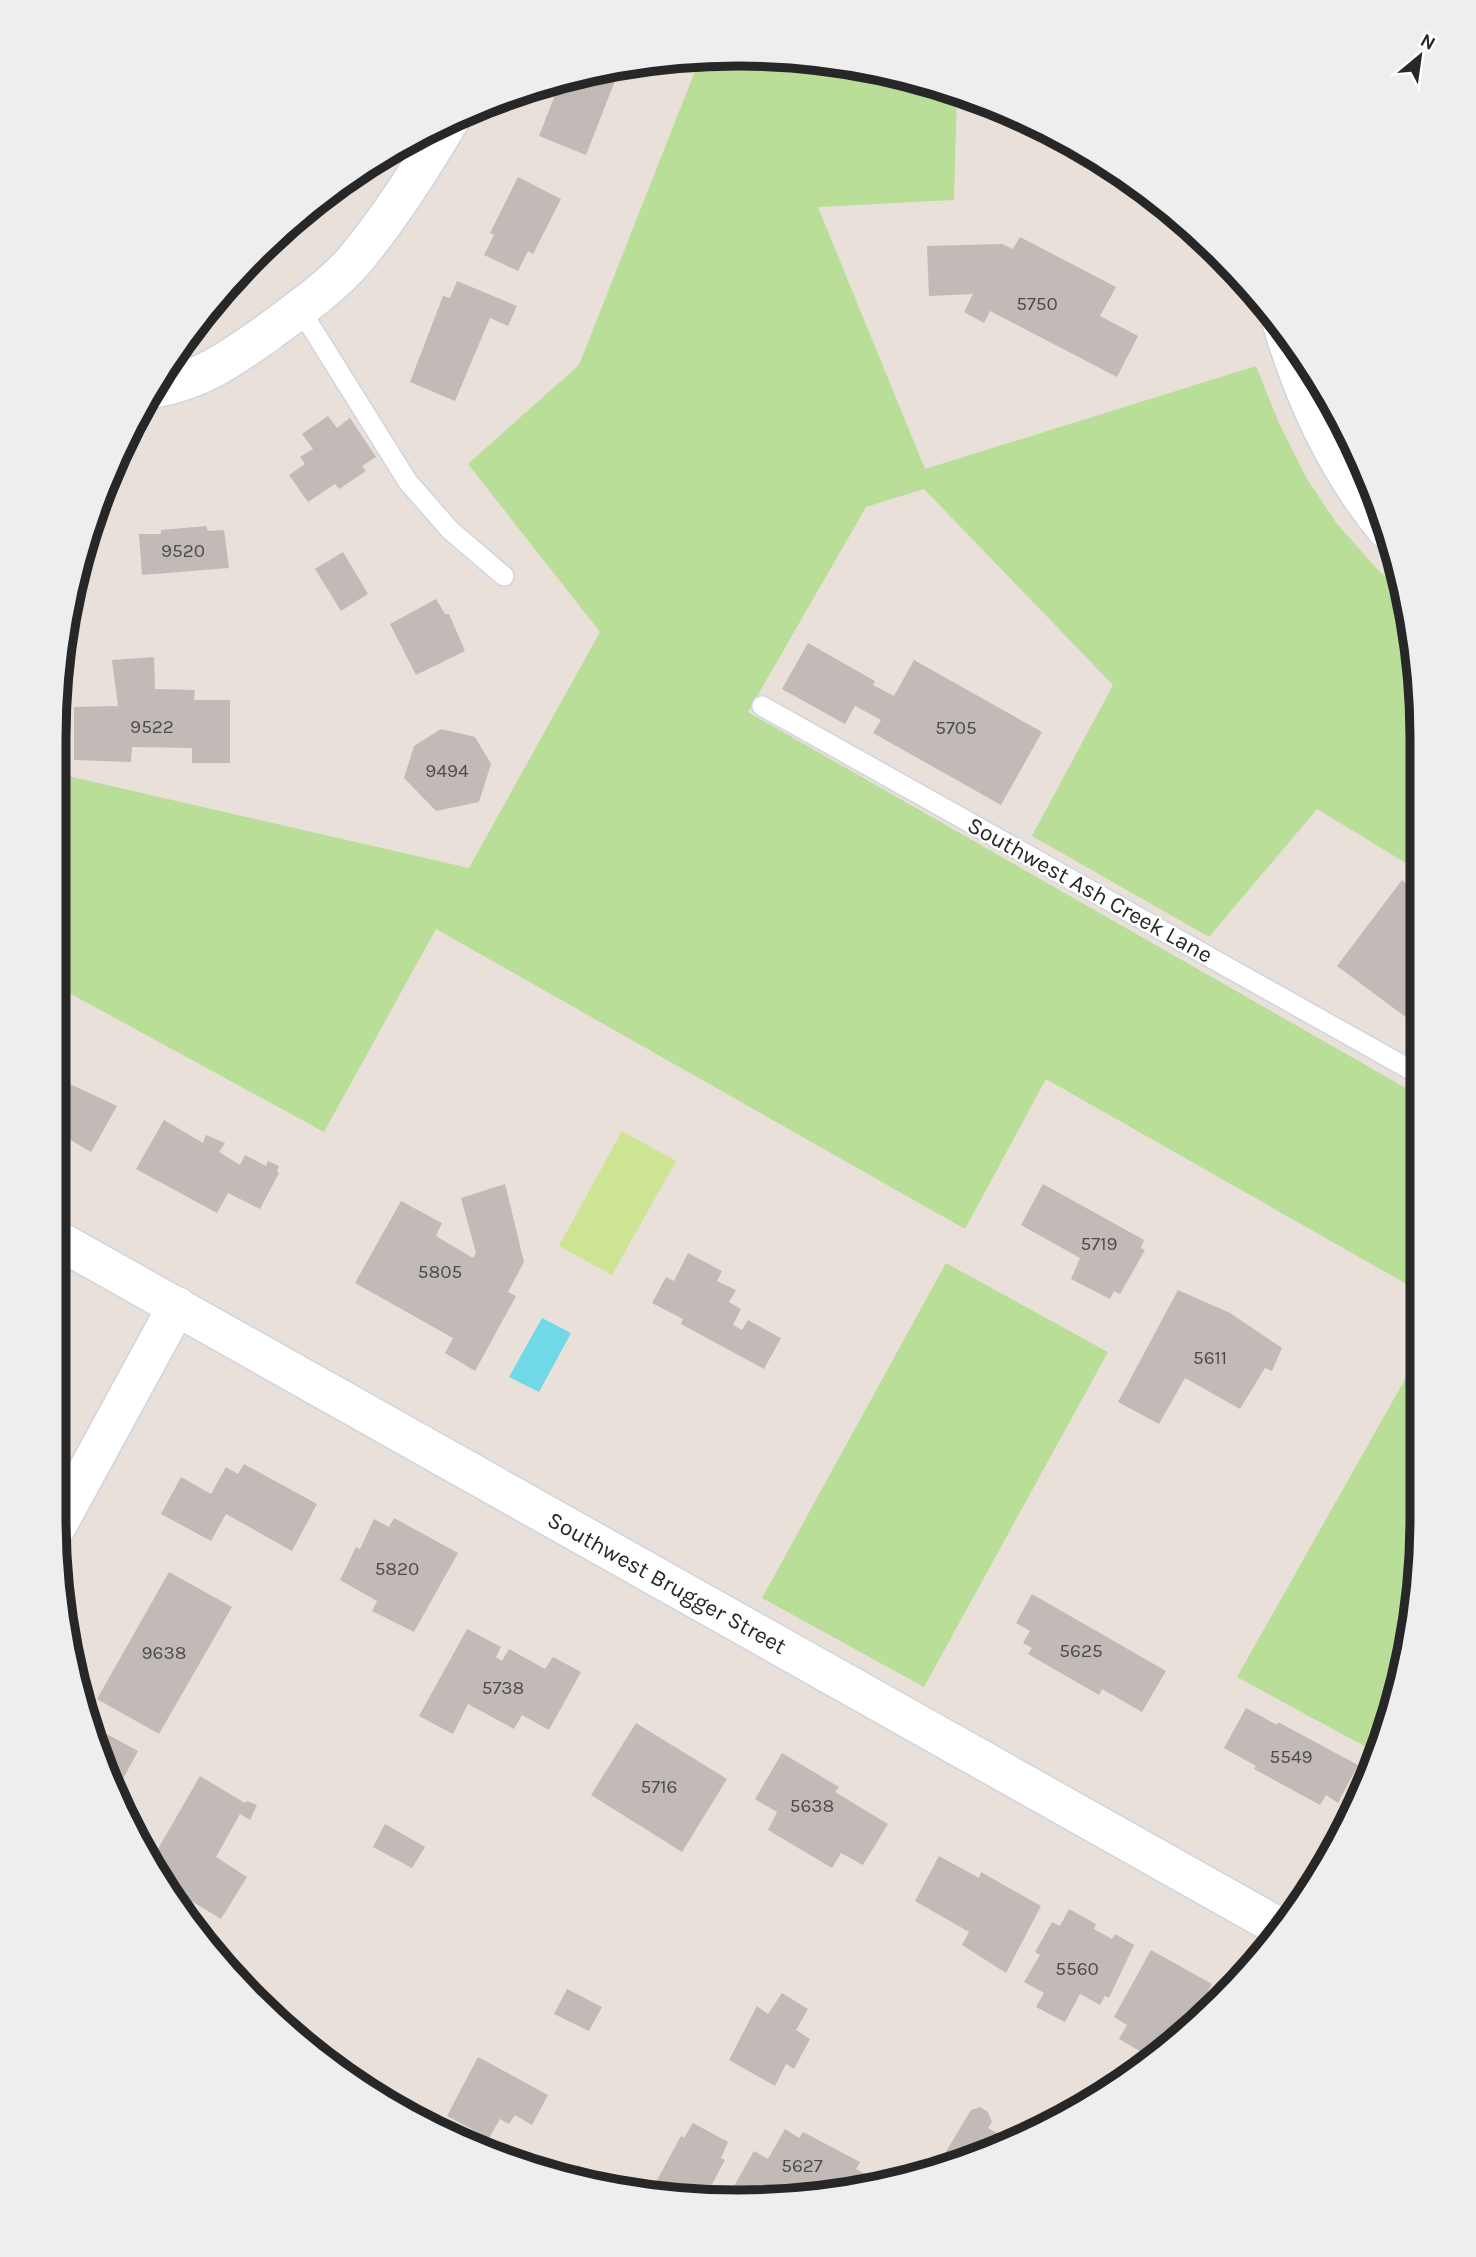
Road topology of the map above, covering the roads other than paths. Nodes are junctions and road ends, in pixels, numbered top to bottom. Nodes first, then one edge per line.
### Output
1 (440, 136) edge
2 (300, 309) junction
3 (1300, 370) edge
4 (166, 386) edge
5 (1368, 508) edge
6 (504, 576) dead end
7 (762, 706) dead end
8 (1410, 1070) edge
9 (66, 1245) edge
10 (177, 1306) junction
11 (66, 1510) edge
12 (1274, 1924) edge

1 - 2 street
2 - 4 street
2 - 6 lane
3 - 5 street
7 - 8 lane, Southwest Ash Creek Lane
9 - 10 street, Southwest Brugger Street
10 - 11 street
10 - 12 street, Southwest Brugger Street

